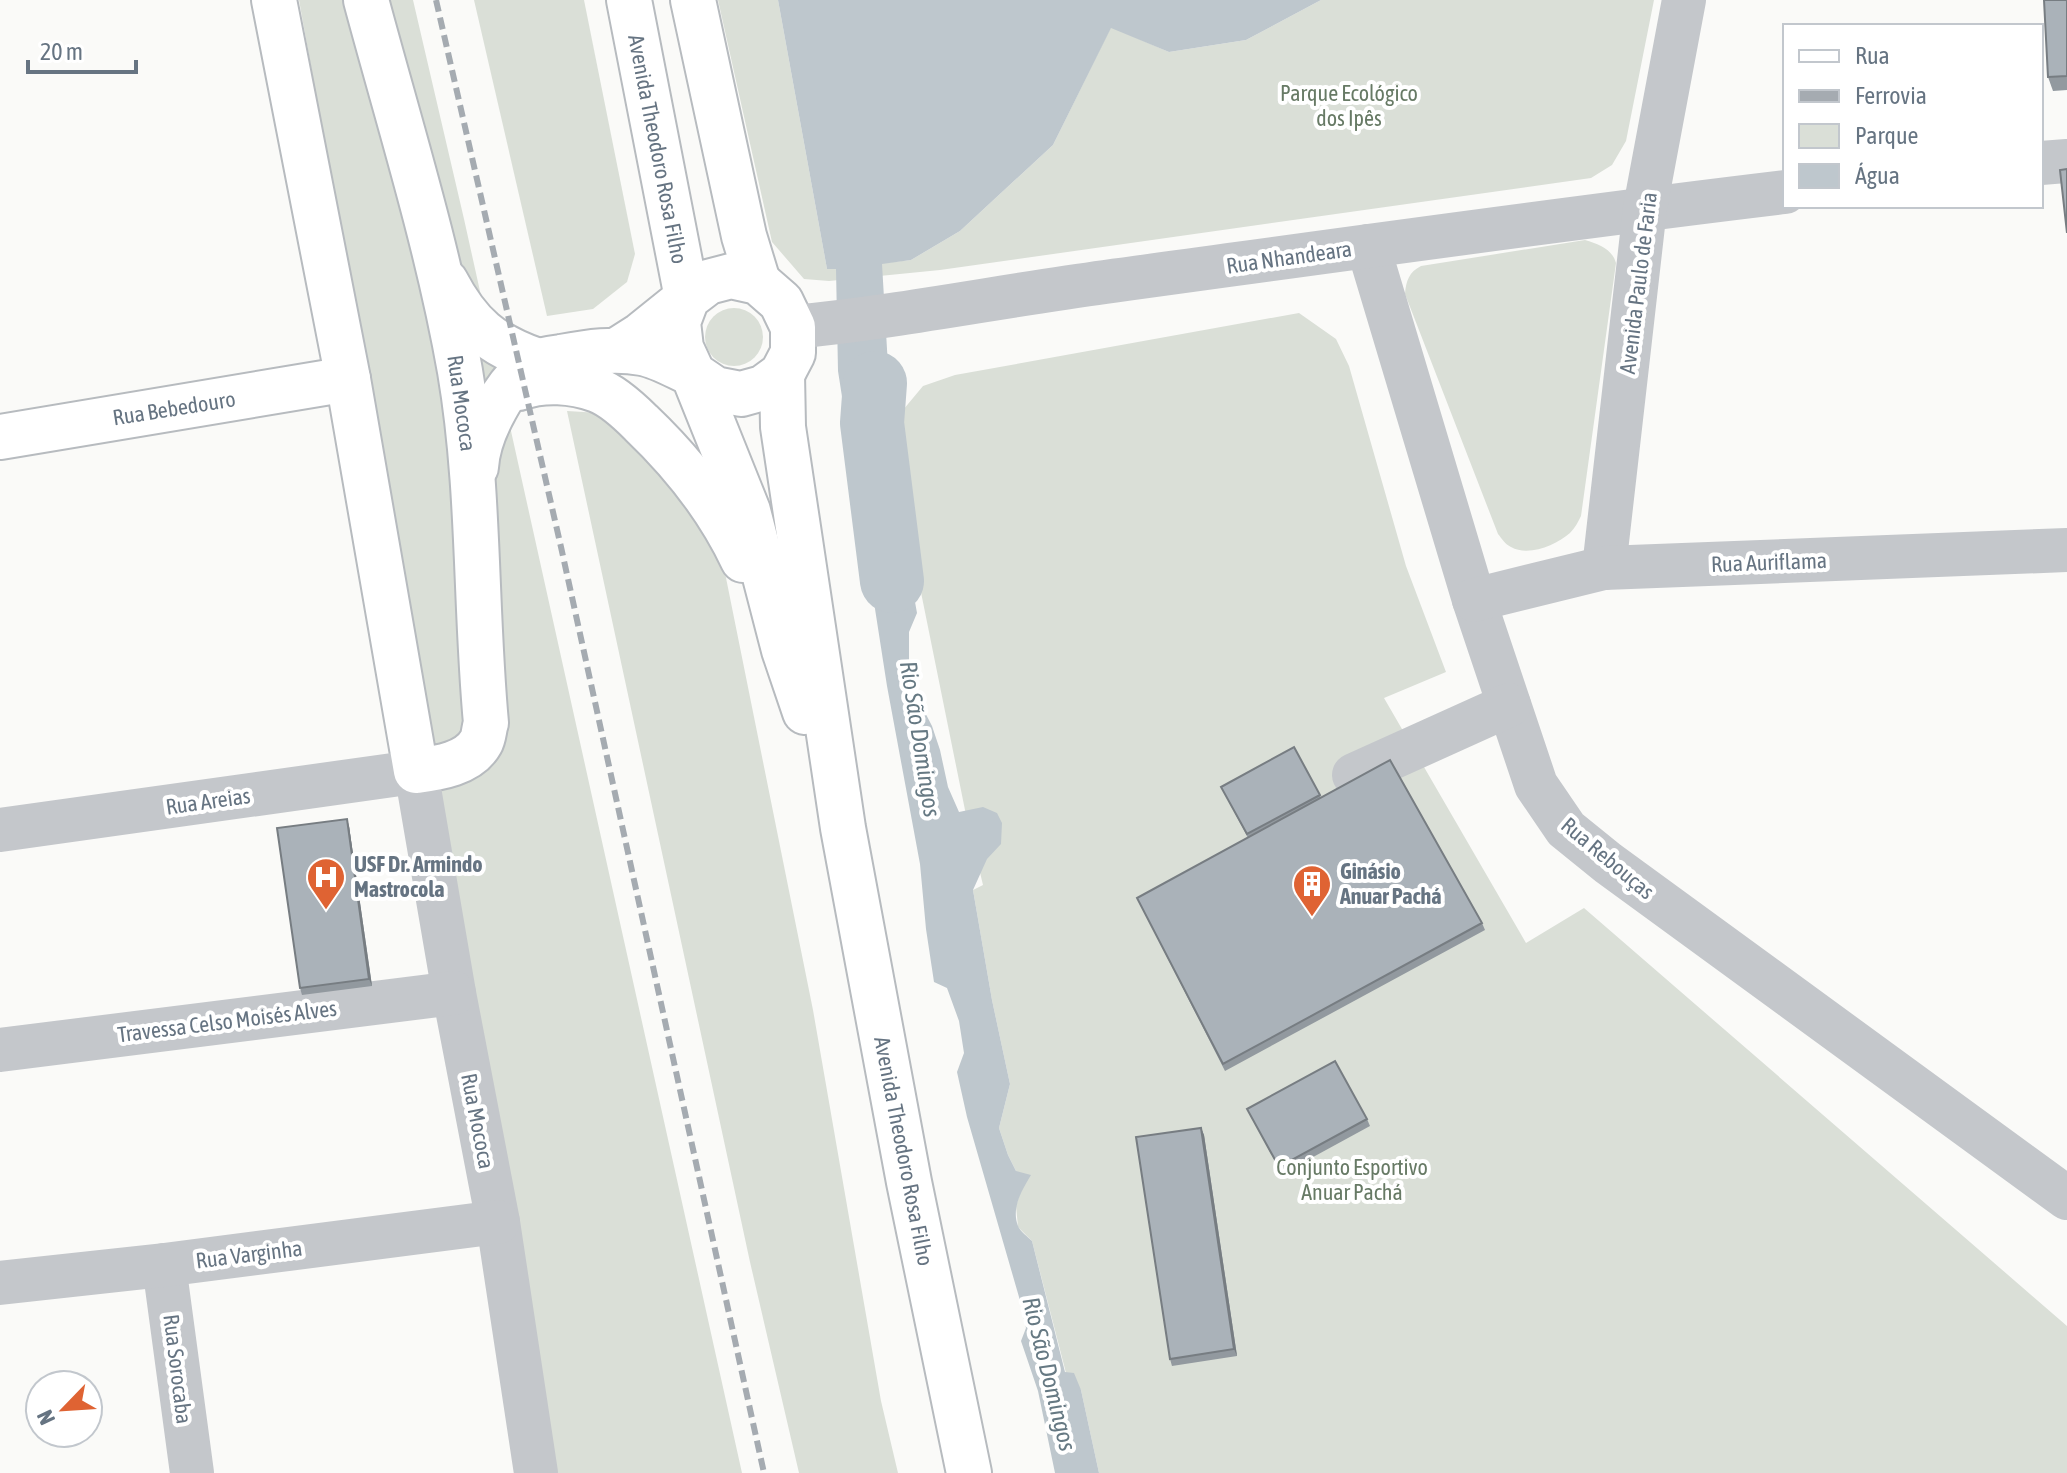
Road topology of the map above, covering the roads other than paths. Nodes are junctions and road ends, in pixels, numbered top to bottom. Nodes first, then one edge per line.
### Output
1 (274, 0) edge
2 (366, 0) edge
3 (629, 0) edge
4 (693, 0) edge
5 (1684, 0) edge
6 (2067, 161) edge
7 (2043, 163) edge
8 (1783, 192) edge
9 (1645, 208) junction
10 (1368, 246) junction
11 (439, 267) junction
12 (758, 282) junction
13 (687, 298) junction
14 (811, 325) junction
15 (619, 349) junction
16 (538, 361) junction
17 (693, 374) junction
18 (782, 374) junction
19 (348, 379) junction
20 (505, 393) junction
21 (0, 437) edge
22 (474, 494) junction
23 (2067, 550) edge
24 (1604, 568) junction
25 (1474, 600) junction
26 (784, 650) junction
27 (1509, 705) junction
28 (416, 771) junction
29 (1354, 775) dead end
30 (843, 828) junction
31 (0, 830) edge
32 (454, 993) junction
33 (0, 1050) edge
34 (2067, 1198) edge
35 (498, 1222) junction
36 (164, 1265) junction
37 (0, 1283) edge
38 (192, 1473) edge
39 (536, 1473) edge
40 (969, 1473) edge

1 - 19 main road, Rua Mococa
2 - 11 main road, Rua Mococa
3 - 13 main road, Avenida Theodoro Rosa Filho
4 - 12 main road
5 - 9 street, Avenida Paulo de Faria
6 - 7 street
8 - 9 street, Rua Nhandeara
9 - 10 street, Rua Nhandeara
9 - 24 street, Avenida Paulo de Faria
10 - 14 street, Rua Nhandeara
10 - 25 street, Rua Rebouças
11 - 16 main road
11 - 22 main road, Rua Mococa
12 - 13 main road
12 - 14 main road
13 - 15 main road
13 - 17 main road
14 - 18 main road
15 - 16 main road
15 - 17 main road
16 - 20 main road
17 - 18 main road
17 - 26 main road, Avenida Theodoro Rosa Filho
18 - 30 main road, Avenida Theodoro Rosa Filho
19 - 21 main road, Rua Bebedouro
19 - 28 main road, Rua Mococa
20 - 22 main road
20 - 26 main road
22 - 28 main road, Rua Mococa
23 - 24 street, Rua Auriflama
24 - 25 street, Rua Auriflama
25 - 27 street, Rua Rebouças
26 - 30 main road, Avenida Theodoro Rosa Filho
27 - 29 street
27 - 34 street, Rua Rebouças
28 - 31 street, Rua Areias
28 - 32 street, Rua Mococa
30 - 40 main road, Avenida Theodoro Rosa Filho
32 - 33 street, Travessa Celso Moisés Alves
32 - 35 street, Rua Mococa
35 - 36 street, Rua Varginha
35 - 39 street, Rua Mococa
36 - 37 street, Rua Varginha
36 - 38 street, Rua Sorocaba

